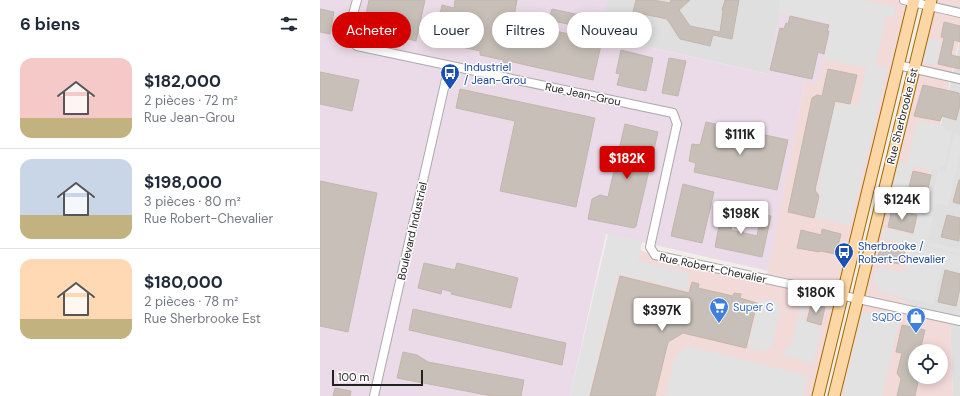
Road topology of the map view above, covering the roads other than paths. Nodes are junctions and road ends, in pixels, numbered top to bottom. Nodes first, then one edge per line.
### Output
1 (357, 0) edge
2 (910, 1) edge
3 (930, 3) edge
4 (960, 12) edge
5 (898, 65) junction
6 (449, 66) junction
7 (914, 68) junction
8 (960, 79) edge
9 (876, 158) junction
10 (891, 163) junction
11 (860, 223) junction
12 (876, 227) junction
13 (654, 255) joint
14 (842, 296) junction
15 (858, 299) junction
16 (960, 321) edge
17 (824, 373) junction
18 (835, 390) edge
19 (374, 396) edge
20 (818, 396) edge

1 - 6 street, Rue Jean-Grou
2 - 3 street
2 - 5 main road, Rue Sherbrooke Est
3 - 4 street
3 - 7 main road, Rue Sherbrooke Est
5 - 7 street
5 - 9 main road, Rue Sherbrooke Est
6 - 13 street, Rue Jean-Grou
6 - 19 street, Boulevard Industriel
7 - 8 street
7 - 10 main road, Rue Sherbrooke Est
9 - 10 main road
9 - 11 main road, Rue Sherbrooke Est
10 - 12 main road, Rue Sherbrooke Est
11 - 12 main road
11 - 14 main road, Rue Sherbrooke Est
12 - 15 main road, Rue Sherbrooke Est
13 - 14 street, Rue Robert-Chevalier
14 - 15 street, Rue Robert-Chevalier
14 - 17 main road, Rue Sherbrooke Est
15 - 16 street, Rue Robert-Chevalier
15 - 18 main road, Rue Sherbrooke Est
17 - 18 main road
17 - 20 main road, Rue Sherbrooke Est

